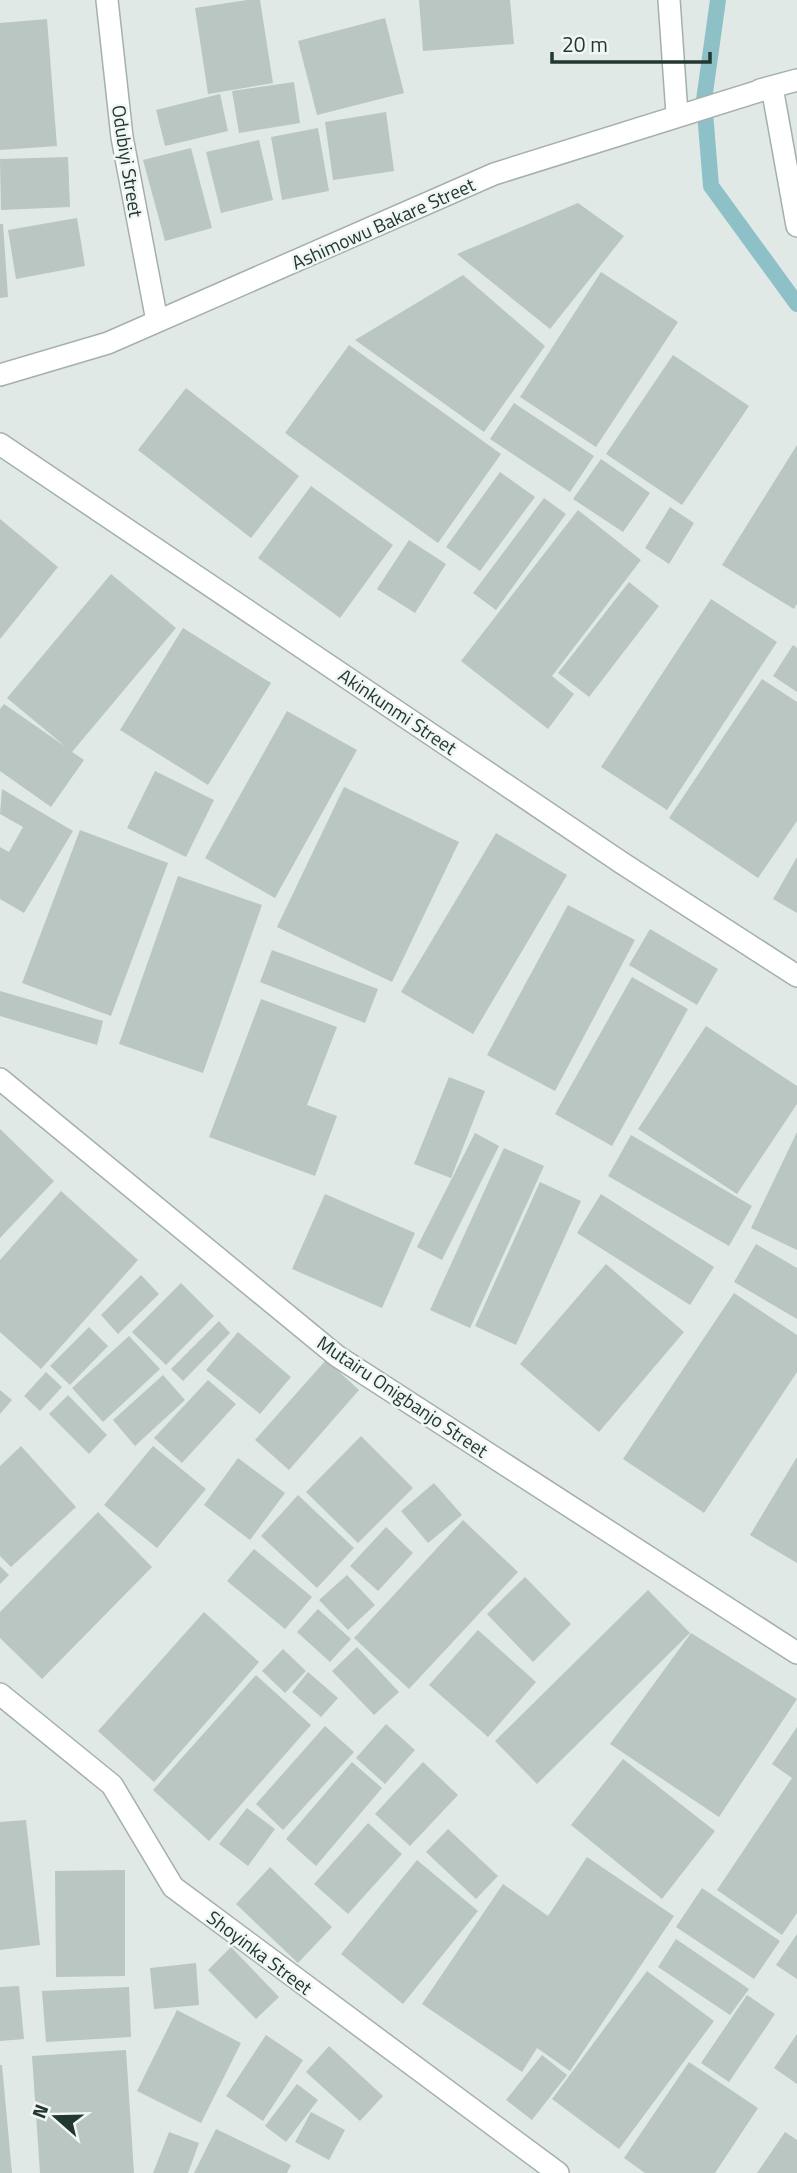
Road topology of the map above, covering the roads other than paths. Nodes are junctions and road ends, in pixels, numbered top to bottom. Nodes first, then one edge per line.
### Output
1 (107, 0) edge
2 (669, 0) edge
3 (797, 80) edge
4 (772, 87) junction
5 (677, 114) junction
6 (797, 226) edge
7 (157, 321) junction
8 (0, 374) edge
9 (0, 444) edge
10 (797, 976) edge
11 (0, 1079) edge
12 (797, 1653) edge
13 (0, 1695) edge
14 (558, 2173) edge

1 - 7 street, Odubiyi Street
2 - 5 street
3 - 4 street
4 - 5 street, Ashimowu Bakare Street
4 - 5 street
4 - 6 street
5 - 7 street, Ashimowu Bakare Street
7 - 8 street, Ashimowu Bakare Street
9 - 10 street, Akinkunmi Street
11 - 12 street, Mutairu Onigbanjo Street
13 - 14 street, Shoyinka Street

